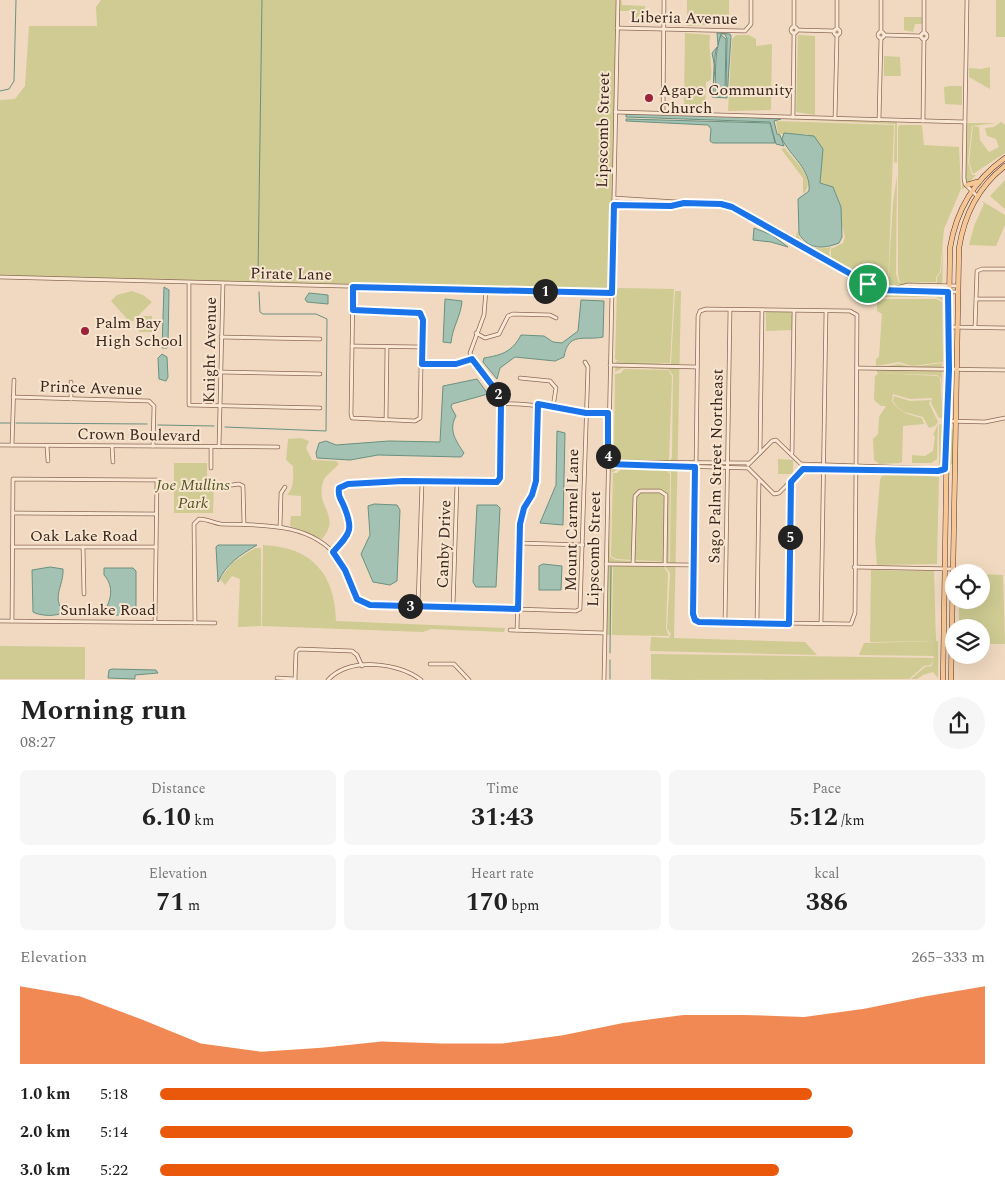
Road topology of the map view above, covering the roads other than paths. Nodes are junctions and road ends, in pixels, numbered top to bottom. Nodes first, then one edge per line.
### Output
1 (618, 0) edge
2 (664, 0) edge
3 (751, 0) edge
4 (794, 0) edge
5 (837, 0) edge
6 (881, 0) edge
7 (924, 0) edge
8 (967, 0) edge
9 (617, 28) junction
10 (664, 28) junction
11 (796, 29) junction
12 (836, 31) junction
13 (923, 34) junction
14 (882, 35) junction
15 (615, 112) junction
16 (663, 113) junction
17 (793, 117) junction
18 (835, 118) junction
19 (879, 120) junction
20 (923, 121) junction
21 (965, 122) junction
22 (1005, 158) edge
23 (1005, 166) edge
24 (979, 182) junction
25 (966, 185) junction
26 (972, 191) junction
27 (977, 196) junction
28 (614, 198) junction
29 (665, 203) junction
30 (684, 203) junction
31 (614, 205) junction
32 (1005, 269) edge
33 (0, 277) edge
34 (189, 283) junction
35 (223, 284) junction
36 (916, 285) junction
37 (949, 286) junction
38 (957, 286) junction
39 (353, 287) junction
40 (486, 290) junction
41 (886, 290) junction
42 (917, 292) junction
43 (948, 292) junction
44 (957, 292) junction
45 (612, 293) junction
46 (976, 298) junction
47 (1005, 299) edge
48 (353, 310) junction
49 (730, 310) junction
50 (762, 310) junction
51 (794, 311) junction
52 (826, 311) junction
53 (556, 318) dead end
54 (948, 327) junction
55 (957, 327) junction
56 (975, 327) junction
57 (1005, 328) edge
58 (476, 333) junction
59 (221, 337) junction
60 (320, 339) dead end
61 (352, 346) junction
62 (387, 347) junction
63 (422, 347) junction
64 (472, 359) junction
65 (585, 362) dead end
66 (422, 364) junction
67 (610, 365) junction
68 (697, 367) junction
69 (857, 368) junction
70 (956, 369) junction
71 (949, 370) junction
72 (1005, 370) edge
73 (220, 372) junction
74 (320, 374) dead end
75 (520, 378) dead end
76 (14, 380) dead end
77 (71, 382) dead end
78 (13, 397) junction
79 (71, 399) junction
80 (501, 404) junction
81 (538, 404) junction
82 (220, 406) junction
83 (553, 407) junction
84 (320, 408) dead end
85 (586, 413) junction
86 (608, 413) junction
87 (1005, 418) edge
88 (386, 420) junction
89 (947, 421) junction
90 (956, 421) junction
91 (0, 445) edge
92 (12, 446) junction
93 (48, 446) junction
94 (112, 446) junction
95 (153, 446) junction
96 (211, 447) junction
97 (219, 447) junction
98 (278, 447) dead end
99 (760, 453) junction
100 (792, 453) junction
101 (48, 461) dead end
102 (112, 462) dead end
103 (748, 463) junction
104 (608, 464) junction
105 (695, 465) junction
106 (728, 466) junction
107 (803, 467) junction
108 (824, 467) junction
109 (211, 468) dead end
110 (748, 468) junction
111 (855, 468) junction
112 (945, 469) junction
113 (954, 469) junction
114 (759, 480) junction
115 (422, 482) junction
116 (791, 482) junction
117 (458, 483) junction
118 (225, 486) dead end
119 (284, 487) dead end
120 (12, 512) junction
121 (156, 514) junction
122 (244, 524) junction
123 (280, 527) junction
124 (520, 544) junction
125 (583, 545) junction
126 (12, 547) junction
127 (83, 548) junction
128 (156, 548) junction
129 (333, 552) junction
130 (606, 564) junction
131 (633, 564) junction
132 (952, 564) edge
133 (665, 565) junction
134 (694, 565) junction
135 (854, 567) junction
136 (943, 569) junction
137 (84, 594) dead end
138 (418, 606) junction
139 (453, 607) junction
140 (518, 609) junction
141 (952, 609) edge
142 (0, 621) edge
143 (12, 621) junction
144 (155, 622) junction
145 (725, 622) junction
146 (195, 623) junction
147 (215, 623) dead end
148 (757, 623) junction
149 (789, 624) junction
150 (821, 624) junction
151 (510, 630) dead end
152 (516, 630) junction
153 (604, 633) junction
154 (430, 664) dead end
155 (362, 666) junction
156 (277, 678) edge
157 (295, 679) edge
158 (328, 680) edge
159 (421, 680) edge
160 (469, 680) edge
161 (604, 680) edge
162 (943, 680) edge
163 (951, 680) edge

1 - 9 street, Lipscomb Street
2 - 10 street
3 - 10 street, Liberia Avenue
4 - 11 street
5 - 12 street
6 - 14 street
7 - 13 street
8 - 21 street
9 - 10 street, Liberia Avenue
9 - 15 street, Lipscomb Street
10 - 16 street
11 - 12 street
11 - 17 street
12 - 18 street
13 - 14 street
13 - 20 street
14 - 19 street
15 - 16 street
15 - 28 street, Lipscomb Street
16 - 17 street
17 - 18 street
18 - 19 street
19 - 20 street
20 - 21 street
21 - 25 street
22 - 24 main road
23 - 27 main road
24 - 25 main road
24 - 26 main road
25 - 26 street
26 - 27 street
26 - 37 main road
27 - 38 main road
28 - 29 street
28 - 31 street, Lipscomb Street
29 - 30 street
29 - 30 street
29 - 31 street
30 - 41 street
31 - 45 street, Lipscomb Street
32 - 46 street
33 - 34 street, Pirate Lane
34 - 35 street, Pirate Lane
34 - 82 street
35 - 39 street, Pirate Lane
35 - 59 street, Knight Avenue
36 - 37 street
36 - 41 street
36 - 42 street
37 - 38 street
37 - 43 main road
38 - 44 main road
39 - 40 street, Pirate Lane
39 - 48 street
40 - 45 street, Pirate Lane
40 - 58 street
41 - 42 street
42 - 43 street
43 - 44 street
43 - 54 main road
44 - 55 main road
45 - 67 street, Lipscomb Street
46 - 47 street
46 - 56 street
48 - 61 street
48 - 63 street
49 - 50 street
49 - 68 street
49 - 106 street, Sago Palm Street Northeast
50 - 51 street
50 - 99 street
51 - 52 street
51 - 100 street
52 - 69 street
52 - 108 street
53 - 58 street
54 - 55 street
54 - 71 main road
55 - 56 street
55 - 70 main road
56 - 57 street
58 - 64 street
59 - 60 street
59 - 73 street, Knight Avenue
61 - 62 street
61 - 88 street
62 - 63 street
62 - 88 street
63 - 66 street
64 - 66 street
64 - 80 street
65 - 85 street, Mount Carmel Lane
66 - 88 street
67 - 68 street
67 - 86 street, Lipscomb Street
68 - 105 street
69 - 71 street
69 - 111 street
70 - 71 street
70 - 72 street
70 - 90 main road
71 - 89 main road
73 - 74 street
73 - 82 street, Knight Avenue
75 - 83 street
76 - 78 street
77 - 79 street
78 - 79 street, Prince Avenue
78 - 92 street
79 - 95 street, Prince Avenue
80 - 81 street
80 - 117 street
81 - 83 street
81 - 124 street
82 - 84 street
82 - 97 street, Knight Avenue
83 - 85 street
85 - 86 street
85 - 125 street, Mount Carmel Lane
86 - 104 street, Lipscomb Street
87 - 90 street
89 - 90 street
89 - 112 main road
90 - 113 main road
91 - 92 street, Crown Boulevard
92 - 93 street, Crown Boulevard
93 - 94 street, Crown Boulevard
93 - 101 street
94 - 95 street, Crown Boulevard
94 - 102 street
95 - 96 street, Crown Boulevard
96 - 97 street, Crown Boulevard
96 - 109 street
97 - 98 street, Crown Boulevard
99 - 100 street
99 - 103 street
100 - 107 street
103 - 106 street
103 - 110 street
104 - 105 street
104 - 130 street, Lipscomb Street
105 - 106 street
105 - 134 street
106 - 110 street
106 - 145 street, Sago Palm Street Northeast
107 - 108 street
107 - 116 street
108 - 111 street
108 - 150 street
110 - 114 street
111 - 112 street
111 - 135 street
112 - 113 street
112 - 136 main road
113 - 132 main road
114 - 116 street
114 - 148 street
115 - 117 street
115 - 129 street
115 - 138 street
116 - 149 street
117 - 139 street, Canby Drive
118 - 122 street
119 - 123 street
120 - 121 street
120 - 121 street
120 - 126 street
121 - 128 street
122 - 123 street, Mount Carmel Lane
122 - 146 street, Mount Carmel Lane
123 - 129 street, Mount Carmel Lane
124 - 125 street
124 - 140 street
125 - 140 street, Mount Carmel Lane
126 - 127 street, Oak Lake Road
126 - 143 street
127 - 128 street, Oak Lake Road
127 - 137 street
128 - 144 street
129 - 138 street, Mount Carmel Lane
130 - 131 street
130 - 153 street, Lipscomb Street
131 - 133 street
131 - 133 street
133 - 134 street
134 - 145 street
135 - 136 street
135 - 150 street
136 - 162 main road
138 - 139 street, Mount Carmel Lane
139 - 140 street, Mount Carmel Lane
140 - 152 street
141 - 163 main road
142 - 143 street, Sunlake Road
143 - 144 street, Sunlake Road
144 - 146 street, Sunlake Road
145 - 148 street
146 - 147 street, Sunlake Road
148 - 149 street
149 - 150 street
151 - 152 street
152 - 153 street
153 - 161 street, Lipscomb Street
154 - 160 street
155 - 157 street
155 - 158 street
155 - 159 street
156 - 157 street

